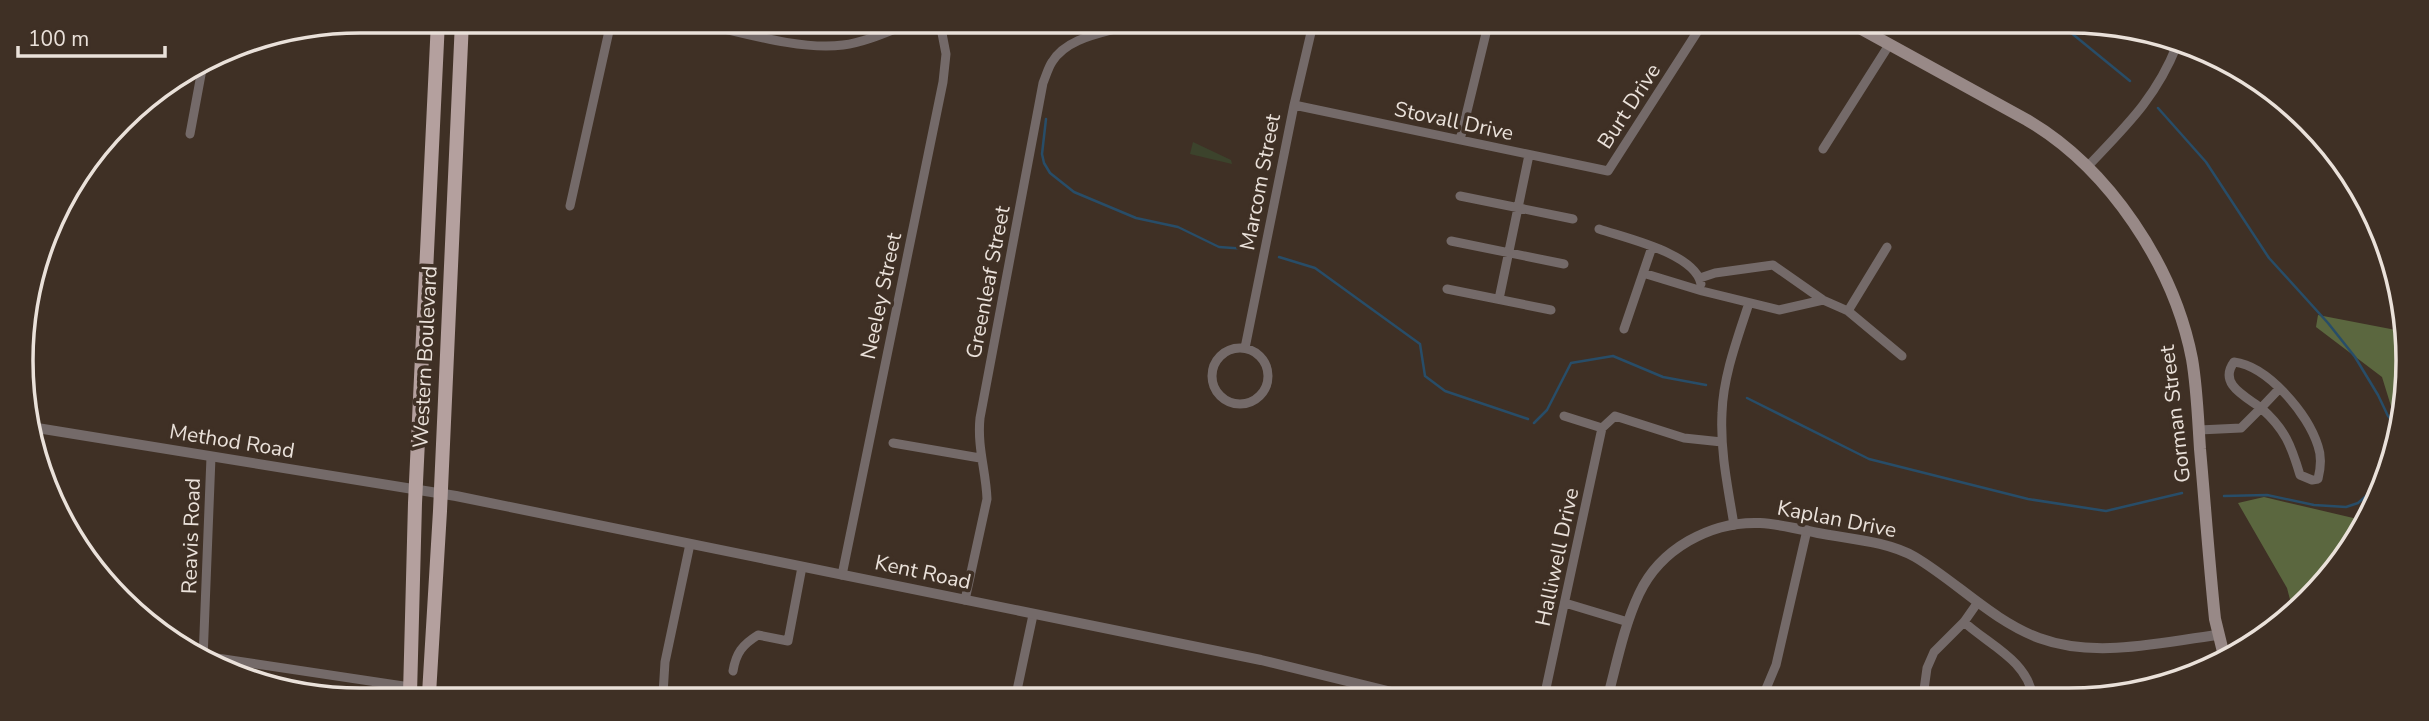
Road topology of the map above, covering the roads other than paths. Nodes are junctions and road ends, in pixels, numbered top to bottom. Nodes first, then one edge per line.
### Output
1 (438, 33) edge
2 (460, 33) edge
3 (609, 33) edge
4 (747, 33) edge
5 (883, 33) edge
6 (942, 33) edge
7 (1102, 33) edge
8 (1310, 33) edge
9 (1486, 33) edge
10 (1697, 33) edge
11 (1868, 33) edge
12 (1889, 45) junction
13 (2174, 51) edge
14 (201, 75) edge
15 (1294, 105) junction
16 (190, 134) dead end
17 (1460, 141) junction
18 (1823, 149) dead end
19 (1529, 155) junction
20 (2088, 166) junction
21 (1608, 171) joint
22 (1460, 196) dead end
23 (570, 206) dead end
24 (1518, 208) junction
25 (1573, 219) dead end
26 (1599, 229) dead end
27 (1451, 241) dead end
28 (1652, 247) junction
29 (1887, 247) dead end
30 (1509, 253) junction
31 (1564, 264) dead end
32 (1643, 273) junction
33 (1700, 278) junction
34 (1447, 289) dead end
35 (1702, 291) junction
36 (1500, 299) junction
37 (1823, 300) junction
38 (1749, 303) junction
39 (1551, 310) dead end
40 (1848, 311) junction
41 (1624, 329) dead end
42 (1245, 348) junction
43 (1902, 355) dead end
44 (2279, 390) junction
45 (2261, 408) junction
46 (1564, 416) dead end
47 (1602, 428) junction
48 (41, 430) edge
49 (2199, 430) junction
50 (1722, 442) junction
51 (893, 443) dead end
52 (211, 457) junction
53 (981, 458) junction
54 (428, 492) junction
55 (1734, 525) junction
56 (1807, 530) junction
57 (690, 544) junction
58 (802, 567) junction
59 (842, 575) junction
60 (965, 600) junction
61 (1978, 602) junction
62 (1565, 603) junction
63 (1033, 615) junction
64 (1628, 622) junction
65 (1964, 622) junction
66 (2218, 635) junction
67 (203, 647) edge
68 (2222, 649) edge
69 (236, 663) edge
70 (733, 670) dead end
71 (391, 688) edge
72 (410, 688) edge
73 (429, 688) edge
74 (663, 688) edge
75 (1017, 688) edge
76 (1375, 688) edge
77 (1546, 688) edge
78 (1610, 688) edge
79 (1766, 688) edge
80 (1925, 688) edge
81 (2031, 688) edge

1 - 54 main road, Western Boulevard
2 - 54 main road, Western Boulevard
3 - 23 street
4 - 5 street
6 - 59 street, Neeley Street
7 - 53 street, Greenleaf Street
8 - 15 street, Marcom Street
9 - 17 street
10 - 21 street, Burt Drive
11 - 12 main road, Gorman Street
12 - 18 street
12 - 20 main road, Gorman Street
13 - 20 street
14 - 16 street
15 - 17 street, Stovall Drive
15 - 42 street, Marcom Street
17 - 19 street, Stovall Drive
19 - 21 street, Stovall Drive
19 - 24 street
20 - 49 main road, Gorman Street
22 - 24 street
24 - 25 street
24 - 30 street
26 - 28 street
27 - 30 street
28 - 32 street
28 - 33 street
29 - 40 street
30 - 31 street
30 - 36 street
32 - 35 street
32 - 41 street
33 - 35 street
33 - 37 street
34 - 36 street
35 - 38 street
36 - 39 street
37 - 38 street
37 - 40 street
38 - 50 street
40 - 43 street
42 - 42 street
44 - 45 street
44 - 45 street
44 - 45 street
45 - 49 street
46 - 47 street
47 - 50 street
47 - 62 street, Halliwell Drive
48 - 52 street, Method Road
49 - 66 main road, Gorman Street
50 - 55 street
51 - 53 street
52 - 54 street, Method Road
52 - 67 street, Reavis Road
53 - 60 street, Greenleaf Street
54 - 57 street, Kent Road
54 - 72 main road, Western Boulevard
54 - 73 main road, Western Boulevard
55 - 56 street, Kaplan Drive
55 - 64 street, Kaplan Drive
56 - 61 street, Kaplan Drive
56 - 79 street
57 - 58 street, Kent Road
57 - 74 street
58 - 59 street, Kent Road
58 - 70 street
59 - 60 street, Kent Road
60 - 63 street, Kent Road
61 - 65 street
61 - 66 street, Kaplan Drive
62 - 64 street
62 - 77 street, Halliwell Drive
63 - 75 street
63 - 76 street, Kent Road
64 - 78 street, Kaplan Drive
65 - 80 street
65 - 81 street
66 - 68 main road, Gorman Street
69 - 71 street

